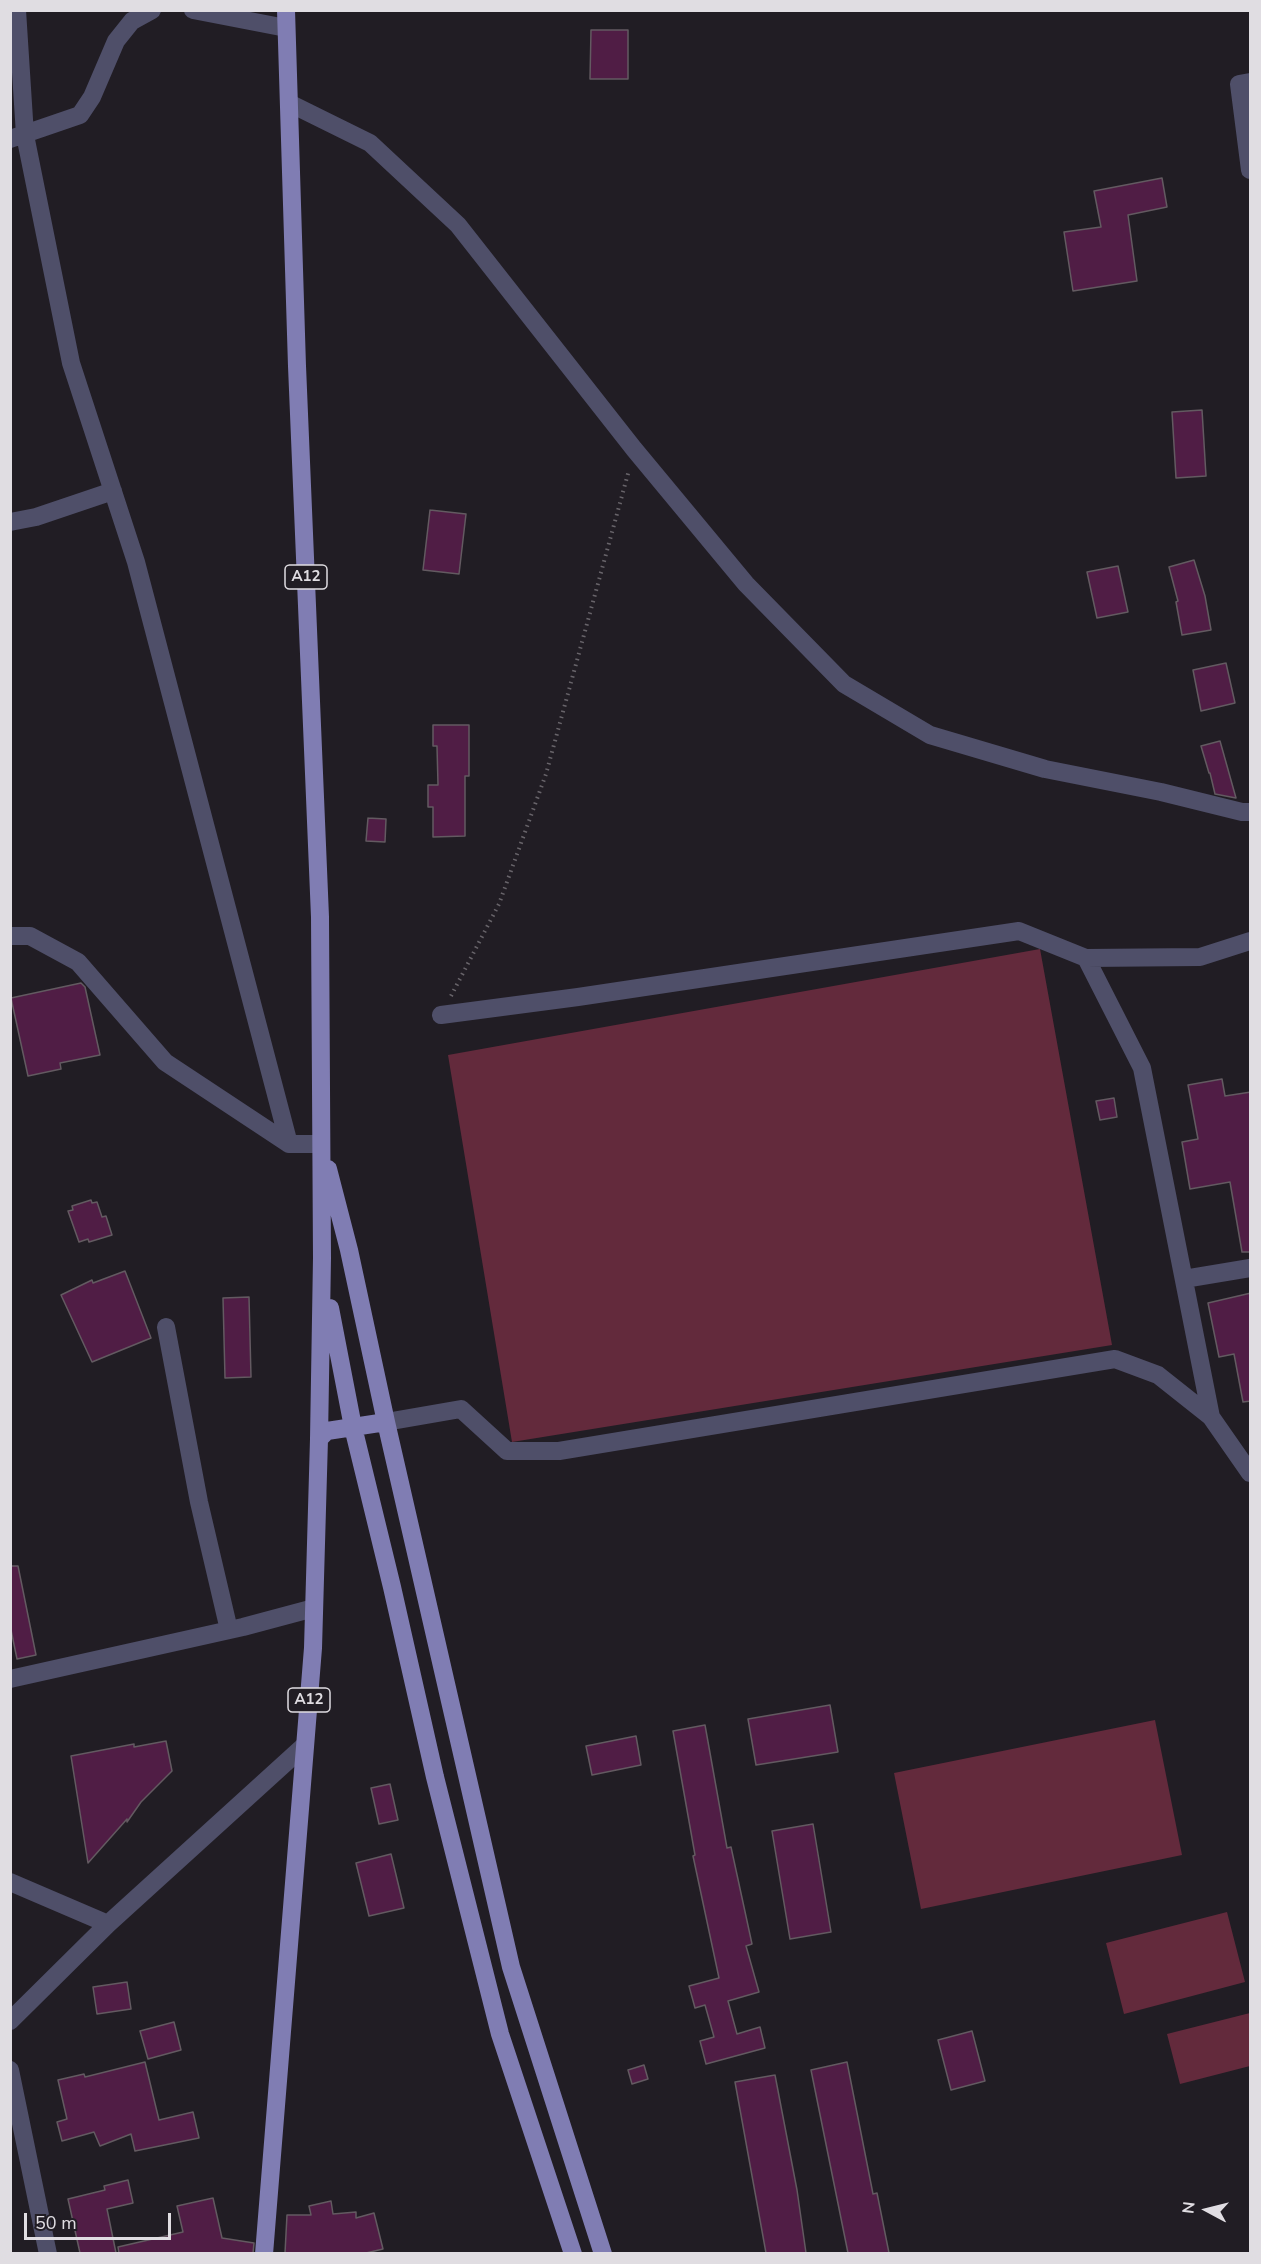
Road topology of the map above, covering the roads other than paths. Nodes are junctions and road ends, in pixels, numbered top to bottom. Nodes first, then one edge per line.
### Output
1 (17, 10) edge
2 (152, 10) edge
3 (194, 10) edge
4 (286, 19) edge
5 (1251, 82) edge
6 (289, 103) junction
7 (18, 137) edge
8 (1251, 170) edge
9 (113, 491) junction
10 (10, 522) edge
11 (1251, 812) edge
12 (10, 936) edge
13 (1251, 941) edge
14 (1086, 958) junction
15 (441, 1015) road end
16 (289, 1144) junction
17 (321, 1144) junction
18 (322, 1258) junction
19 (1251, 1268) edge
20 (1184, 1279) junction
21 (166, 1327) dead end
22 (1211, 1417) junction
23 (386, 1422) junction
24 (352, 1427) junction
25 (319, 1439) junction
26 (1251, 1473) edge
27 (314, 1608) junction
28 (229, 1630) junction
29 (10, 1679) edge
30 (305, 1745) junction
31 (10, 1882) edge
32 (108, 1924) junction
33 (10, 2021) edge
34 (10, 2070) edge
35 (48, 2253) edge
36 (264, 2253) edge
37 (573, 2253) edge
38 (603, 2253) edge

1 - 7 street
2 - 7 street
3 - 4 street
4 - 6 main road, A12
5 - 8 street
6 - 11 street
6 - 17 main road, A12
7 - 9 street
9 - 10 street
9 - 16 street
12 - 16 street
13 - 14 street
14 - 15 street
14 - 20 street
16 - 17 street
17 - 18 main road, A12
17 - 23 main road
18 - 24 main road
18 - 25 main road, A12
19 - 20 street
20 - 22 street
21 - 28 street
22 - 23 street
22 - 26 street
23 - 24 main road
23 - 38 main road
24 - 25 main road
24 - 37 main road
25 - 27 main road, A12
27 - 28 street
27 - 30 main road, A12
28 - 29 street
30 - 32 street
30 - 36 main road, A12
31 - 32 street
32 - 33 street
34 - 35 street

